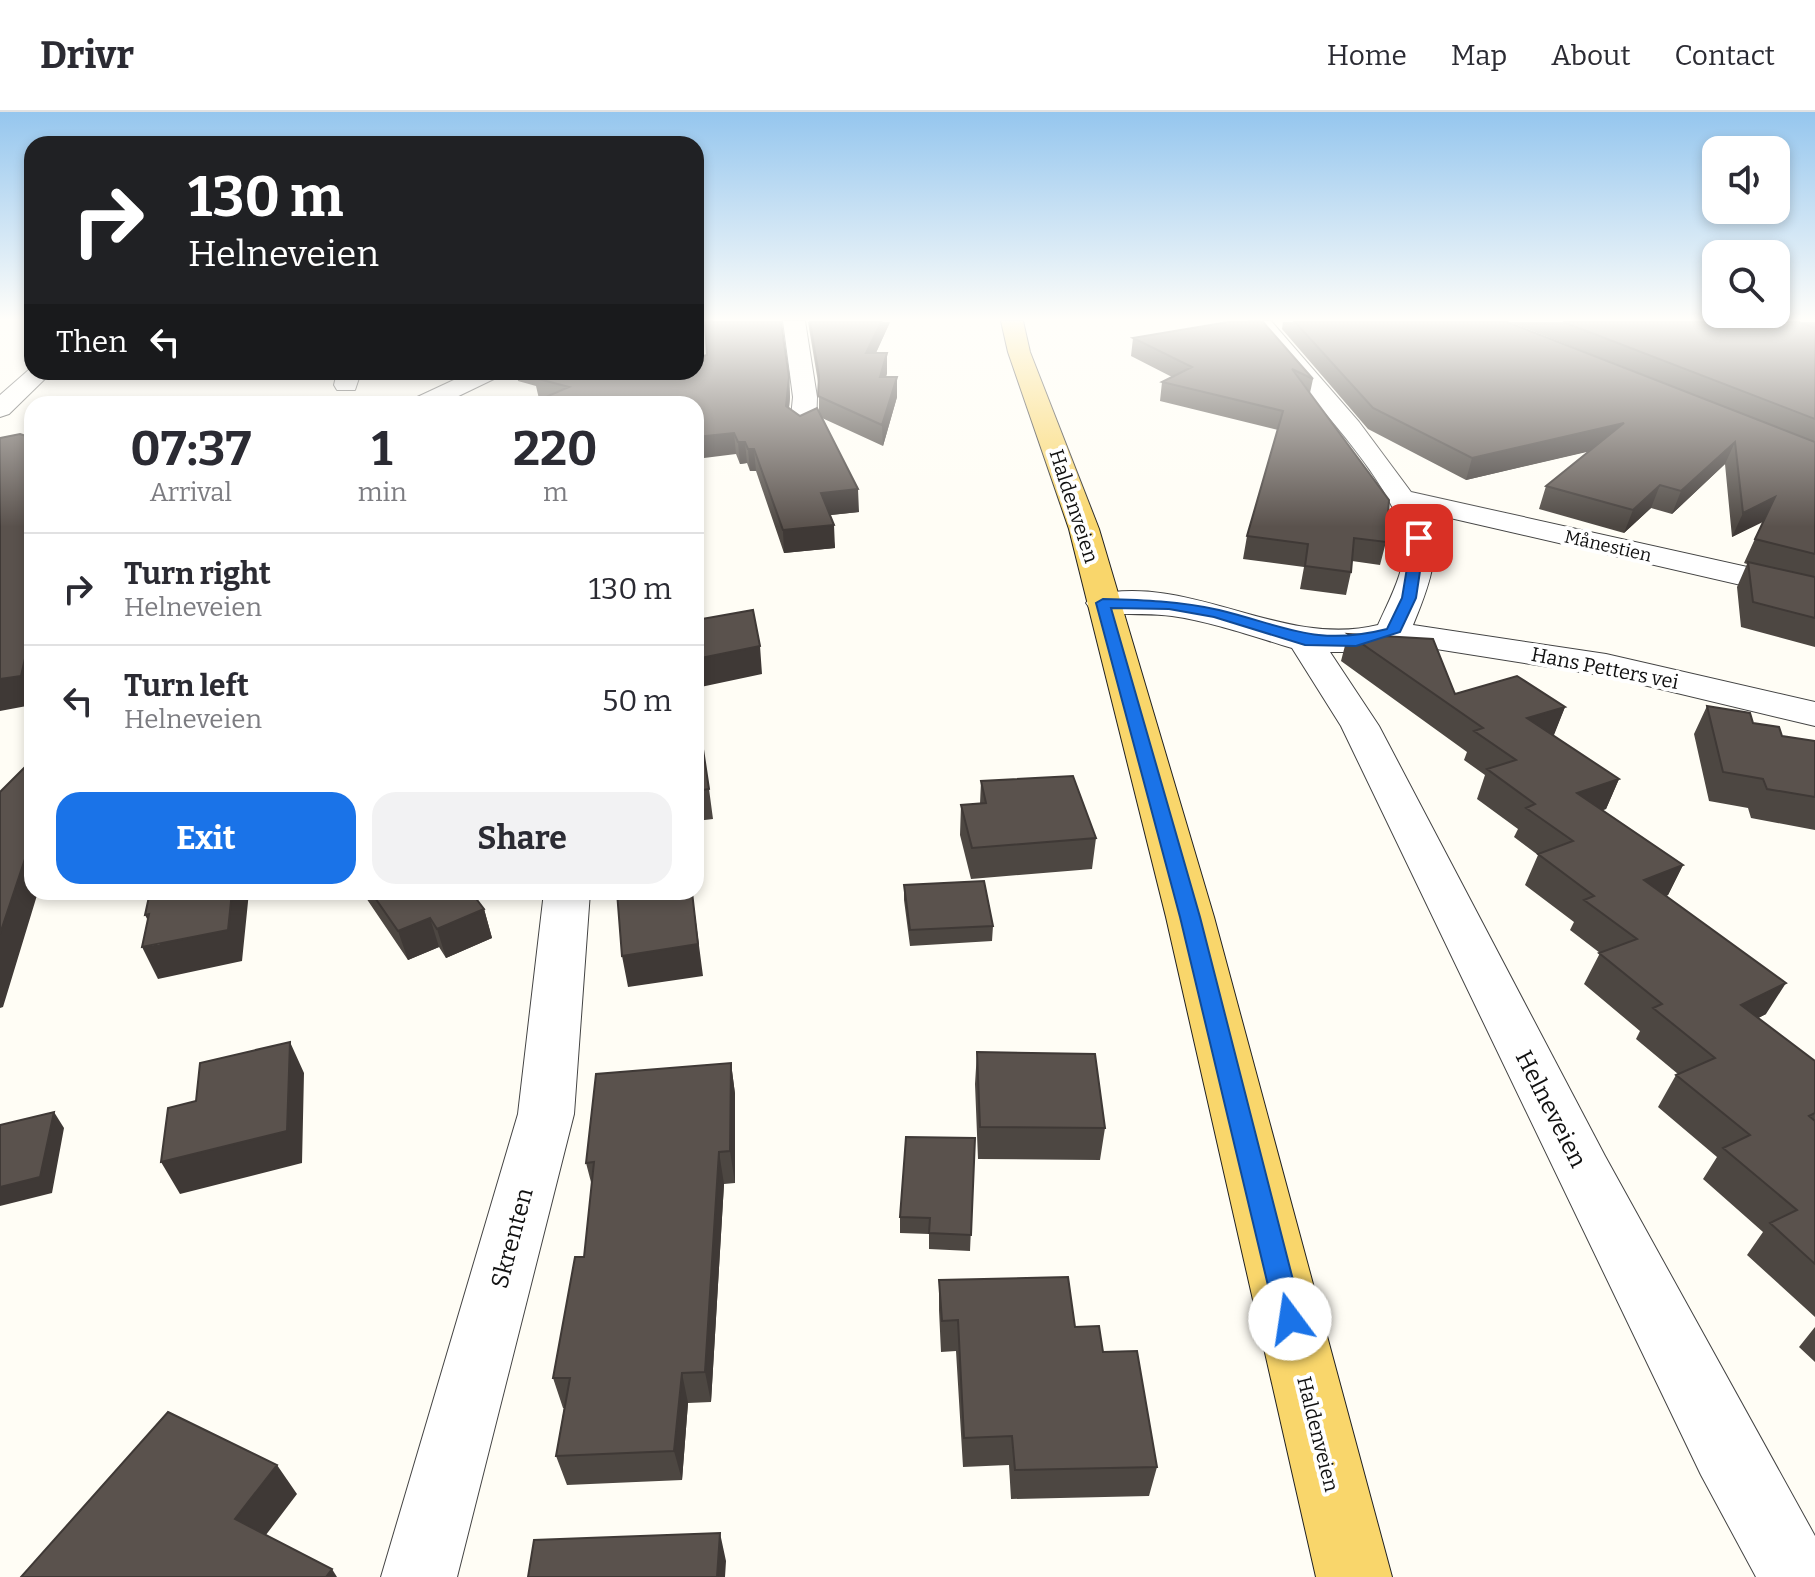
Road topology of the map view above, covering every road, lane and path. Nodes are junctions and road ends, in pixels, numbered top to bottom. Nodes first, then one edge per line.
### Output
1 (21, 389) edge
2 (804, 389) edge
3 (1033, 389) edge
4 (1314, 389) edge
5 (0, 409) edge
6 (803, 427) edge
7 (1401, 498) junction
8 (1815, 592) edge
9 (1103, 603) junction
10 (1392, 632) junction
11 (1305, 641) junction
12 (1815, 714) edge
13 (566, 900) edge
14 (419, 1577) edge
15 (1354, 1577) edge
16 (1797, 1577) edge

1 - 5 street
2 - 6 street
3 - 9 main road, Haldenveien
4 - 7 street
7 - 8 street, Månestien
7 - 10 street
9 - 11 street
9 - 15 main road, Haldenveien
10 - 11 street
10 - 12 street, Hans Petters vei
11 - 16 street, Helneveien
13 - 14 street, Skrenten

